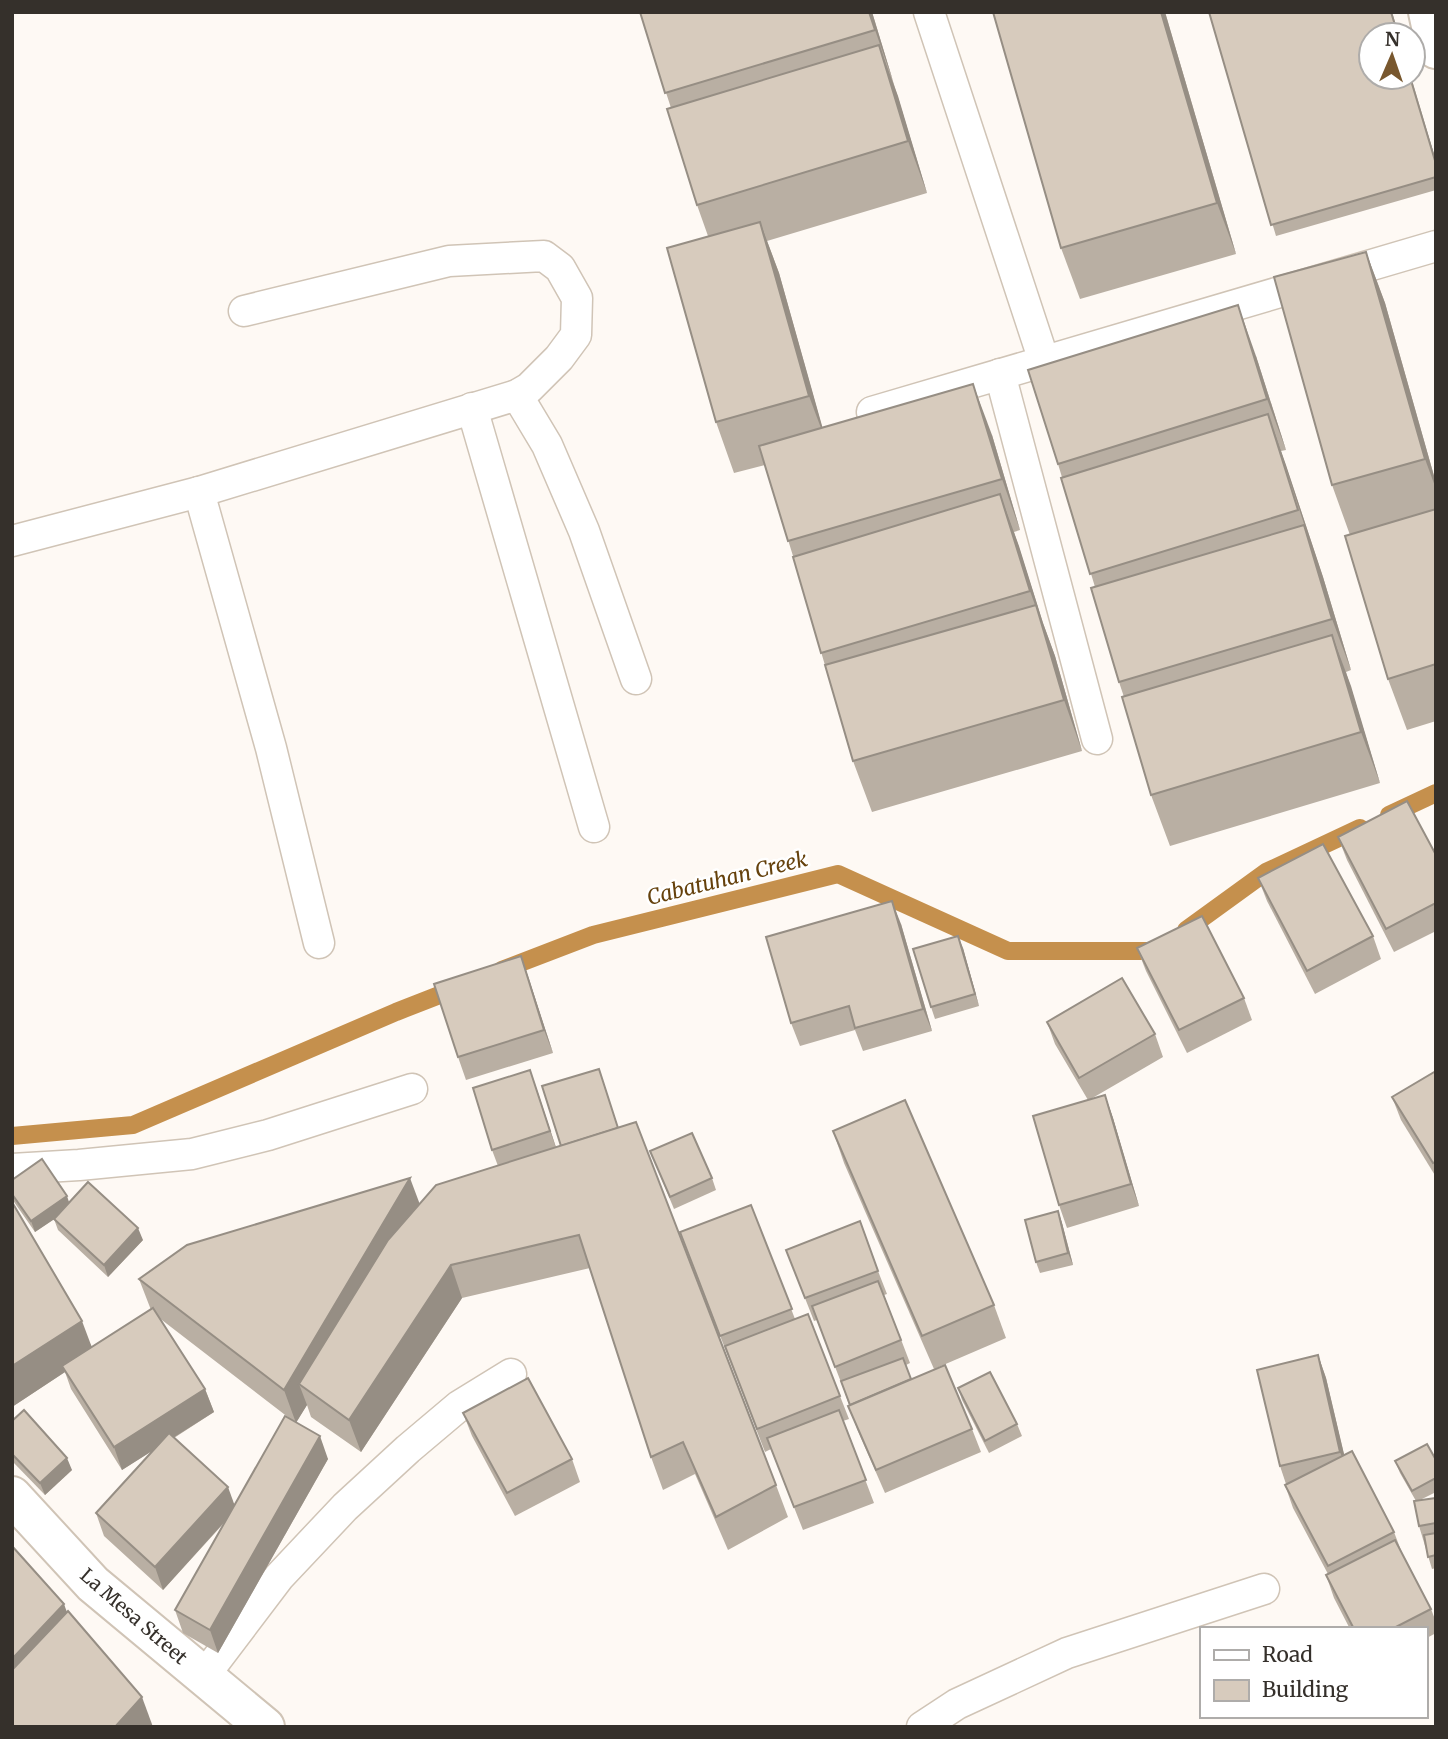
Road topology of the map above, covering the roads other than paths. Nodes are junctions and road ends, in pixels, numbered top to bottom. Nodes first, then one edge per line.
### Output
1 (929, 12) edge
2 (1428, 12) edge
3 (1436, 49) edge
4 (1436, 246) edge
5 (244, 311) dead end
6 (1044, 362) junction
7 (1000, 374) junction
8 (517, 395) junction
9 (472, 408) junction
10 (872, 412) edge
11 (199, 492) junction
12 (12, 541) edge
13 (636, 679) dead end
14 (1097, 739) dead end
15 (594, 827) dead end
16 (319, 943) dead end
17 (412, 1089) dead end
18 (12, 1168) edge
19 (511, 1374) dead end
20 (12, 1496) edge
21 (1264, 1589) dead end
22 (204, 1676) junction
23 (265, 1727) edge
24 (922, 1727) edge

1 - 6 lane
2 - 3 street
4 - 6 lane
5 - 8 lane
6 - 7 lane
7 - 10 lane
7 - 14 lane
8 - 9 lane
8 - 13 lane
9 - 11 lane
9 - 15 lane
11 - 12 lane
11 - 16 lane
17 - 18 lane
19 - 22 lane
20 - 22 street, La Mesa Street
21 - 24 lane
22 - 23 street, La Mesa Street

